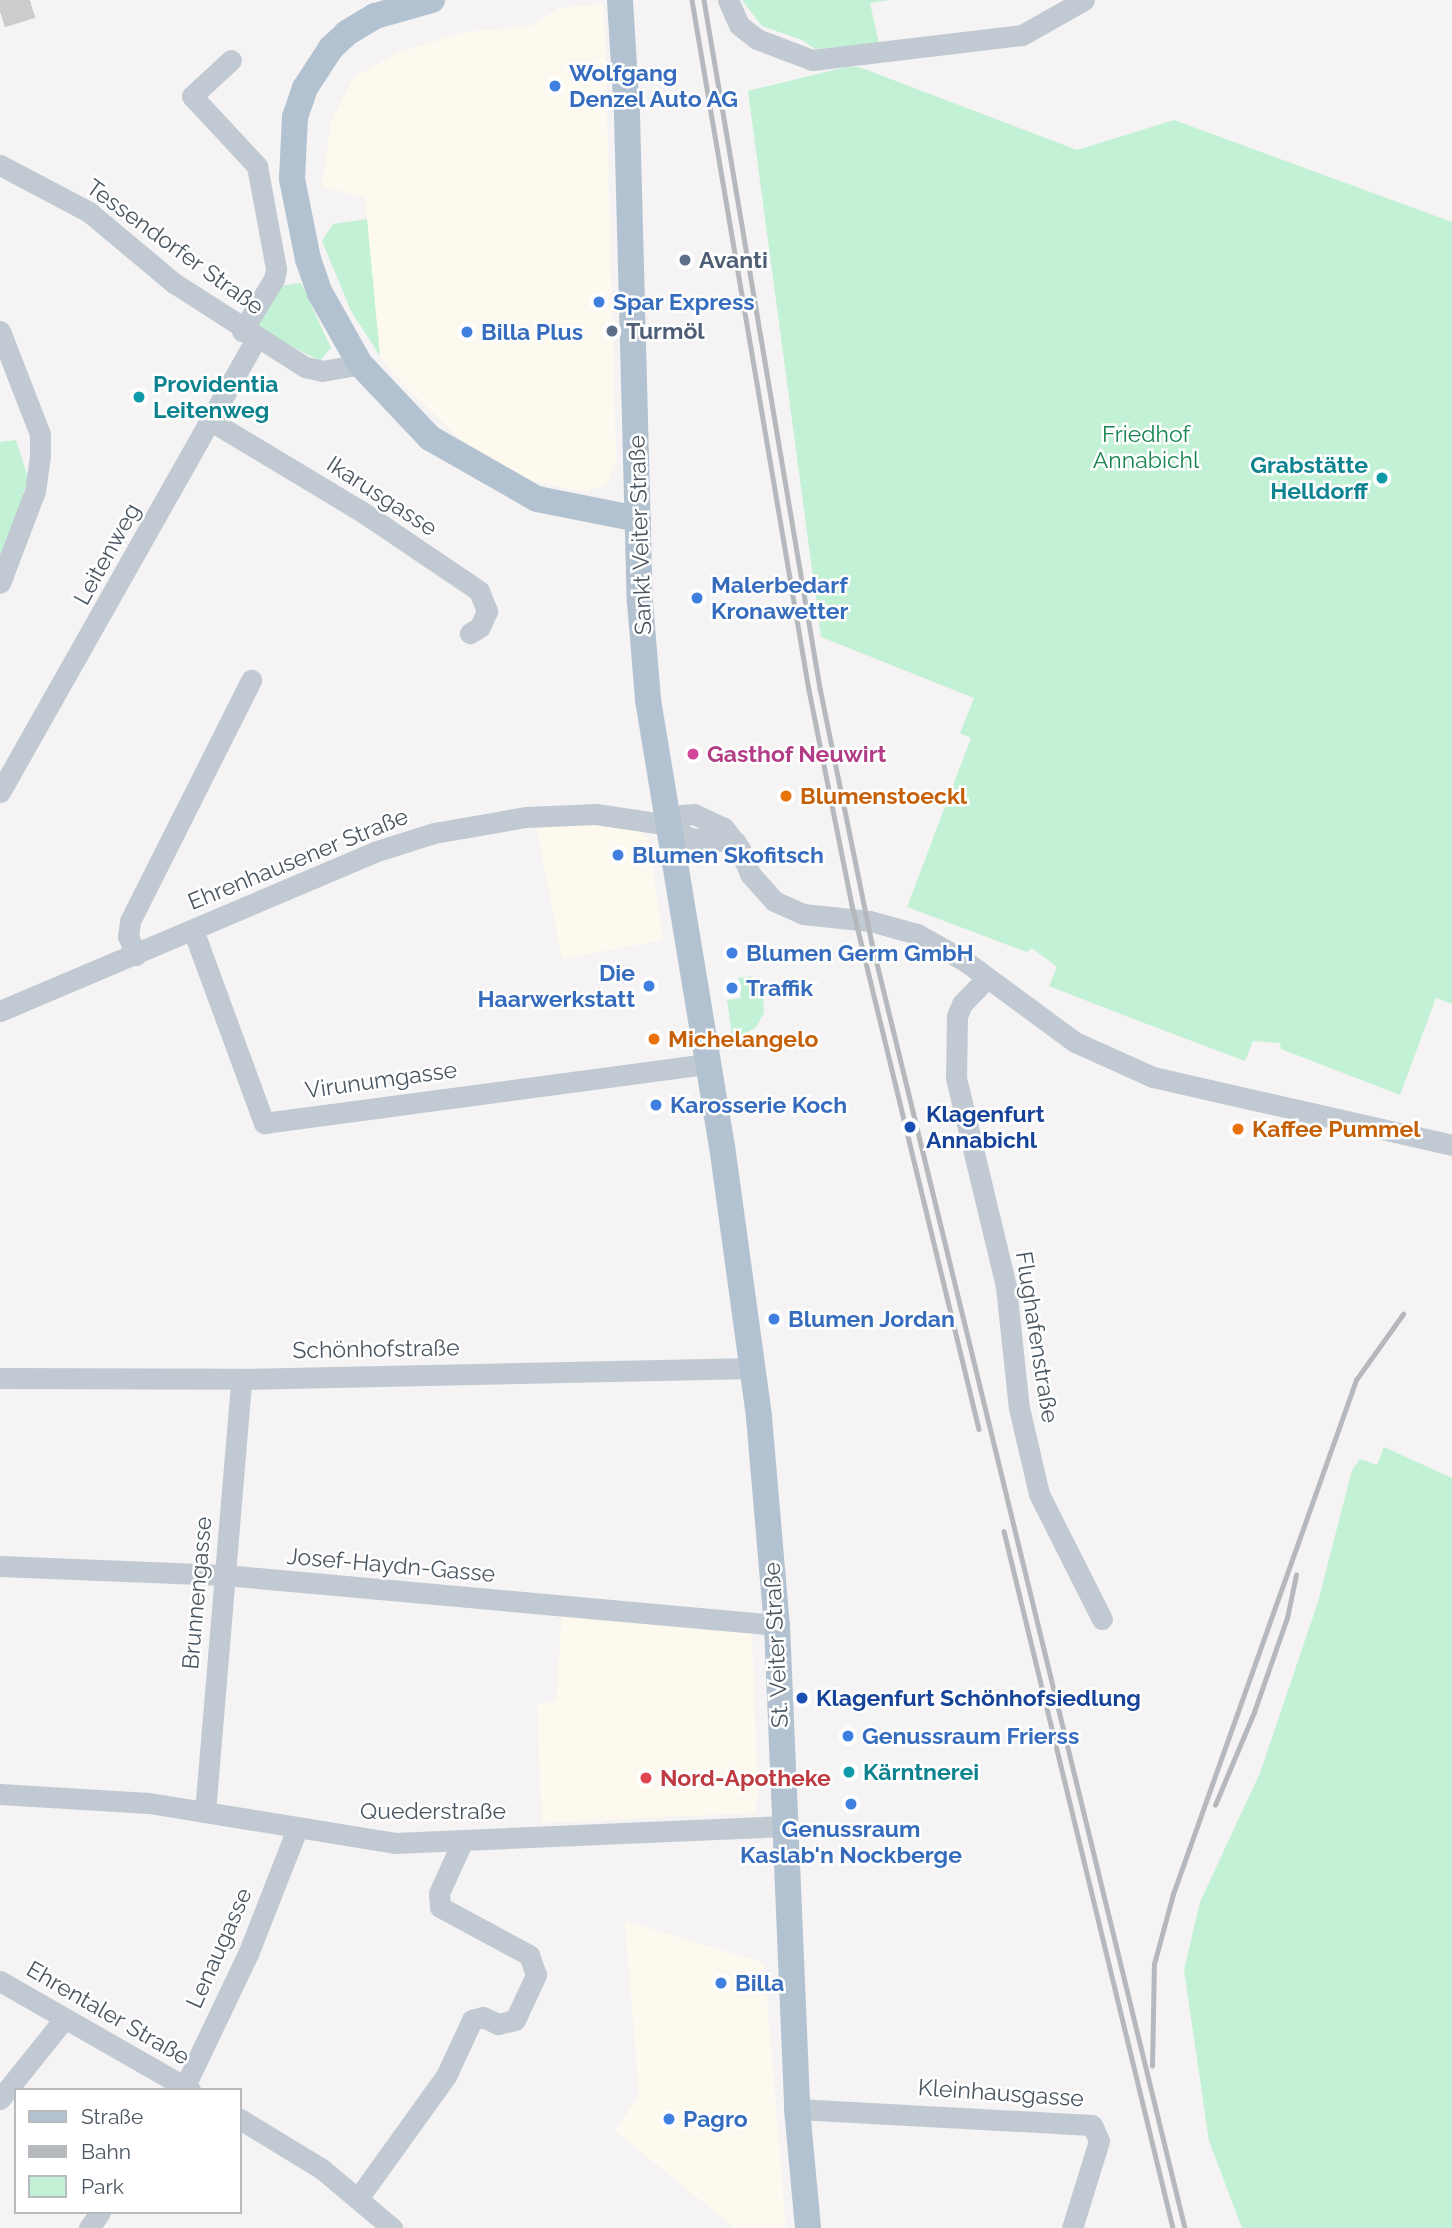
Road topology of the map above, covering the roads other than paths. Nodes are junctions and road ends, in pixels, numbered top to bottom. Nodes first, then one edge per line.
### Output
1 (432, 0) edge
2 (620, 0) edge
3 (728, 0) edge
4 (1084, 0) edge
5 (231, 60) dead end
6 (0, 165) edge
7 (0, 331) edge
8 (249, 335) junction
9 (360, 364) junction
10 (211, 421) junction
11 (638, 519) junction
12 (0, 583) edge
13 (470, 633) dead end
14 (251, 680) dead end
15 (0, 792) edge
16 (670, 825) junction
17 (193, 930) junction
18 (136, 955) junction
19 (987, 978) junction
20 (0, 1011) edge
21 (709, 1064) junction
22 (1452, 1145) edge
23 (753, 1368) junction
24 (0, 1378) edge
25 (241, 1379) junction
26 (0, 1566) edge
27 (225, 1575) junction
28 (1102, 1619) dead end
29 (776, 1625) junction
30 (0, 1794) edge
31 (205, 1812) junction
32 (785, 1826) junction
33 (297, 1829) junction
34 (463, 1840) junction
35 (0, 1981) edge
36 (64, 2019) junction
37 (184, 2088) edge
38 (186, 2088) edge
39 (0, 2099) edge
40 (797, 2109) junction
41 (242, 2120) edge
42 (359, 2197) junction
43 (392, 2228) edge
44 (808, 2228) edge
45 (1072, 2228) edge

1 - 9 main road
2 - 11 main road, Sankt Veiter Straße
3 - 4 street
5 - 8 street, Leitenweg
6 - 8 street, Tessendorfer Straße
7 - 12 street
8 - 9 street, Tessendorfer Straße
8 - 10 street, Leitenweg
9 - 11 main road
10 - 13 street, Ikarusgasse
10 - 15 street, Leitenweg
11 - 16 main road, Sankt Veiter Straße
14 - 18 street
16 - 17 street, Ehrenhausener Straße
16 - 19 street
16 - 21 main road, Sankt Veiter Straße
17 - 18 street, Ehrenhausener Straße
17 - 21 street, Virunumgasse
18 - 20 street, Ehrenhausener Straße
19 - 22 street
19 - 28 street, Flughafenstraße
21 - 23 main road, St. Veiter Straße
23 - 25 street, Schönhofstraße
23 - 29 main road, St. Veiter Straße
24 - 25 street, Schönhofstraße
25 - 27 street, Brunnengasse
26 - 27 street, Josef-Haydn-Gasse
27 - 29 street, Josef-Haydn-Gasse
27 - 31 street, Brunnengasse
29 - 32 main road, St. Veiter Straße
30 - 31 street, Quederstraße
31 - 33 street, Quederstraße
32 - 34 street, Quederstraße
32 - 40 main road, St. Veiter Straße
33 - 34 street, Quederstraße
33 - 38 street, Lenaugasse
34 - 42 street
35 - 36 street, Ehrentaler Straße
36 - 37 street, Ehrentaler Straße
36 - 39 street
40 - 44 main road, St. Veiter Straße
40 - 45 street, Kleinhausgasse
41 - 42 street
42 - 43 street

